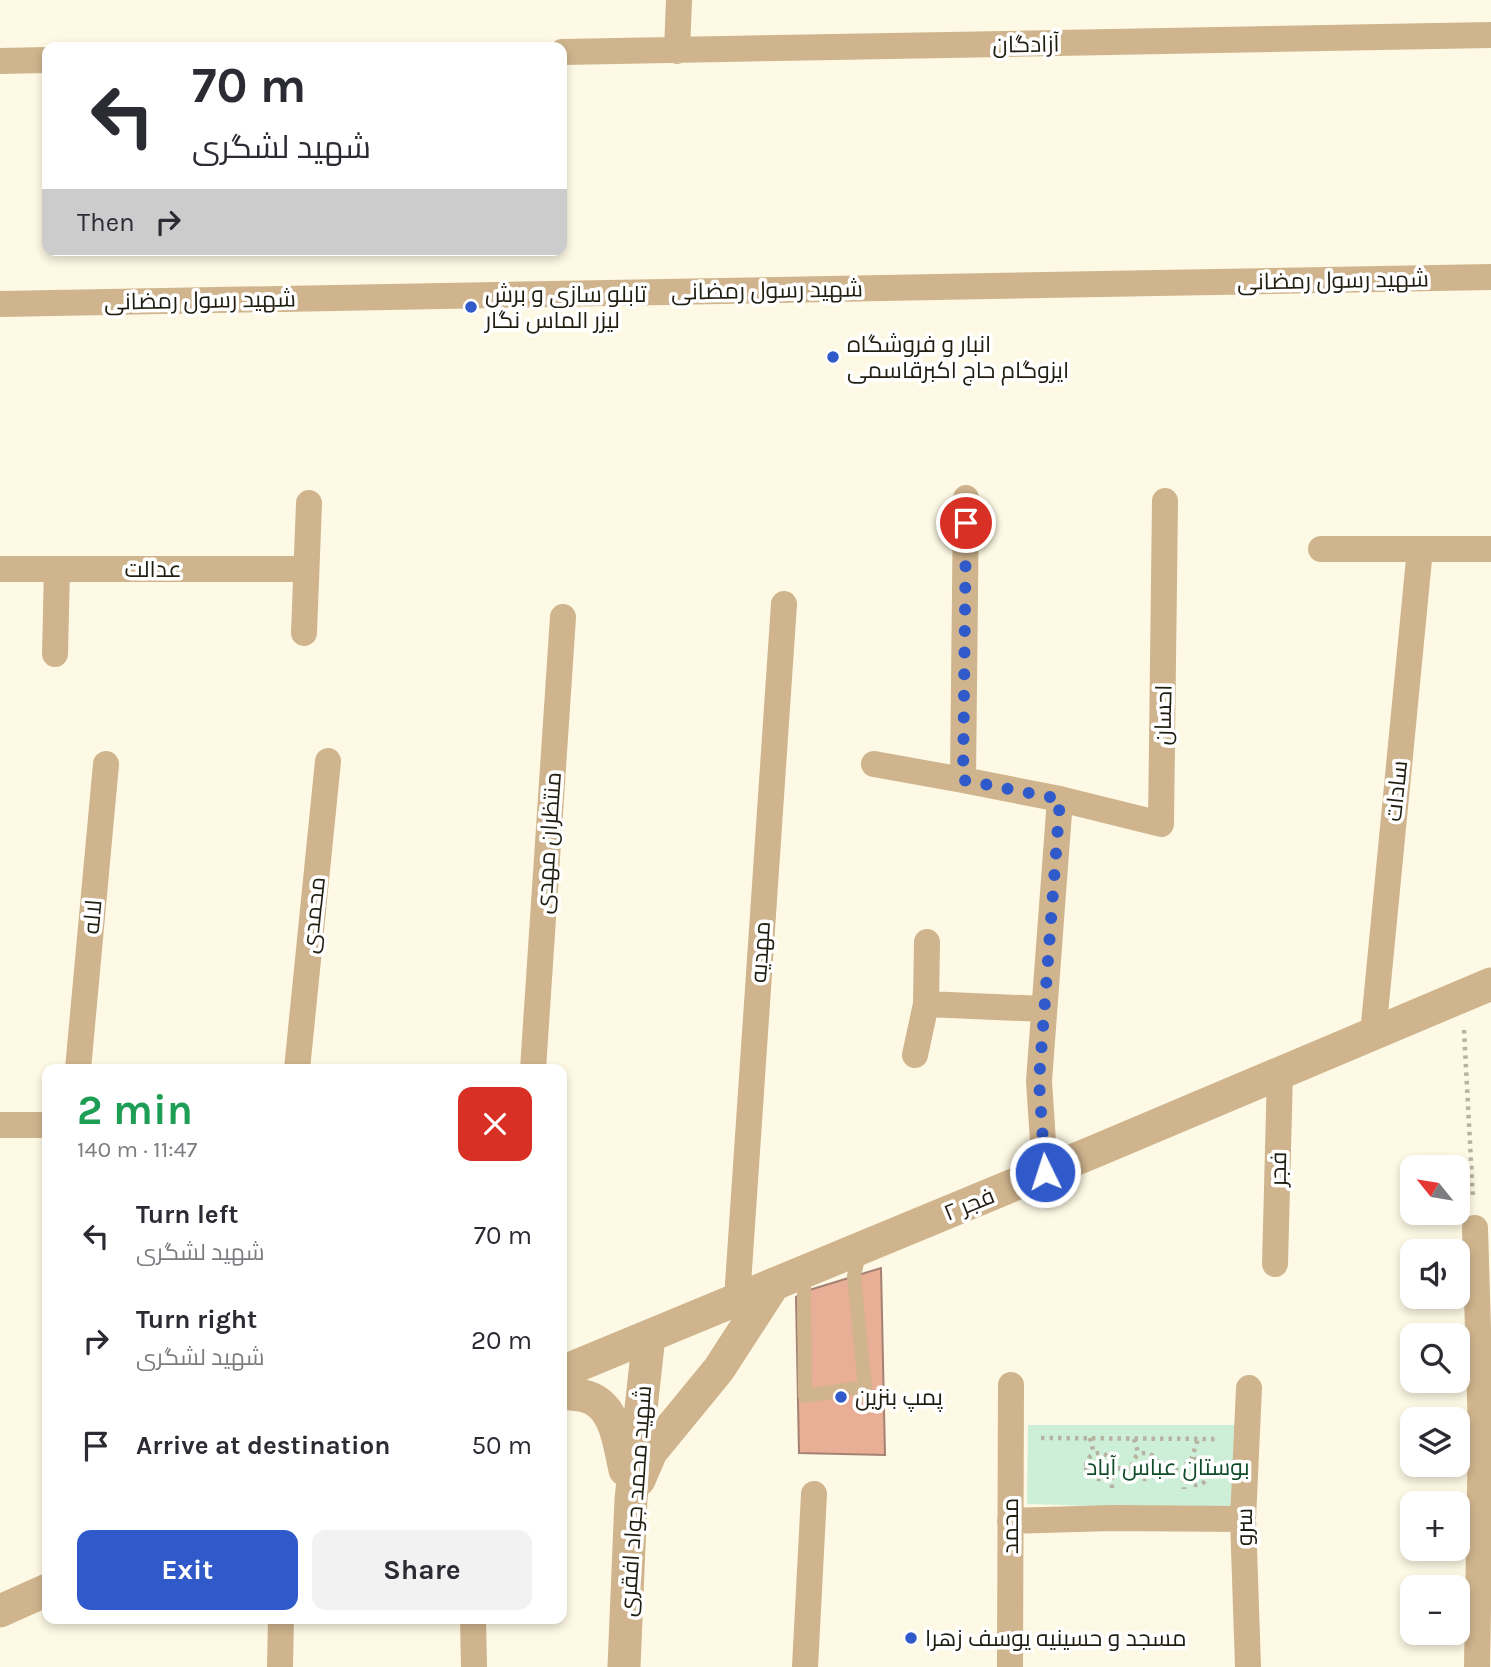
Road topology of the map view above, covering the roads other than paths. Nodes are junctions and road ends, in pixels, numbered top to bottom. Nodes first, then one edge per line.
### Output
1 (679, 0) edge
2 (1491, 35) edge
3 (677, 51) junction
4 (567, 52) edge
5 (42, 60) edge
6 (0, 61) edge
7 (1491, 277) edge
8 (0, 304) edge
9 (966, 498) dead end
10 (1165, 501) dead end
11 (309, 503) dead end
12 (1321, 549) dead end
13 (1420, 549) junction
14 (1491, 549) edge
15 (0, 569) edge
16 (57, 569) junction
17 (306, 569) junction
18 (784, 604) dead end
19 (563, 617) dead end
20 (304, 634) dead end
21 (55, 654) dead end
22 (328, 761) dead end
23 (106, 764) dead end
24 (874, 764) dead end
25 (963, 780) junction
26 (1060, 799) junction
27 (927, 942) dead end
28 (1477, 990) edge
29 (926, 1004) junction
30 (1044, 1009) junction
31 (1373, 1034) junction
32 (915, 1055) dead end
33 (78, 1064) edge
34 (298, 1064) edge
35 (533, 1064) edge
36 (1280, 1073) junction
37 (0, 1125) edge
38 (42, 1125) edge
39 (1045, 1172) junction
40 (1475, 1228) road end
41 (860, 1249) junction
42 (1275, 1264) dead end
43 (804, 1272) junction
44 (774, 1284) junction
45 (737, 1299) junction
46 (649, 1336) junction
47 (567, 1369) edge
48 (1011, 1385) dead end
49 (1249, 1388) dead end
50 (567, 1394) edge
51 (814, 1494) dead end
52 (631, 1499) junction
53 (1243, 1519) junction
54 (1010, 1521) junction
55 (42, 1592) edge
56 (0, 1611) edge
57 (281, 1624) edge
58 (473, 1624) edge
59 (280, 1667) edge
60 (474, 1667) edge
61 (624, 1667) edge
62 (804, 1667) edge
63 (1010, 1667) edge
64 (1248, 1667) edge
65 (1477, 1667) edge

1 - 3 street
2 - 3 street, آزادگان
3 - 4 street, آزادگان
5 - 6 street
7 - 8 street, شهید رسول رمضانی
9 - 25 street
10 - 26 street, احسان
11 - 17 street
12 - 13 street
13 - 14 street
13 - 31 street, سادات
15 - 16 street, عدالت
16 - 17 street, عدالت
16 - 21 street
17 - 20 street
18 - 45 street, مهدیه
19 - 35 street, منتظران مهدی
22 - 34 street, محمدی
23 - 33 street, لاله
24 - 25 street
25 - 26 street
26 - 30 street
27 - 29 street
28 - 31 street, فجر ۲
29 - 30 street
29 - 32 street
30 - 39 street
31 - 36 street, فجر ۲
36 - 39 street, فجر ۲
36 - 42 street, فجر
37 - 38 street
39 - 41 street, فجر ۲
40 - 65 street
41 - 43 street, فجر ۲
41 - 43 lane
43 - 44 street, فجر ۲
44 - 45 street, فجر ۲
44 - 52 street
45 - 46 street, فجر ۲
46 - 47 street, فجر ۲
46 - 52 street, شهید محمد جواد افقری
48 - 54 street, محمد
49 - 53 street, سرو
50 - 52 street
51 - 62 street
52 - 61 street, شهید محمد جواد افقری
53 - 54 street
53 - 64 street, سرو
54 - 63 street, محمد
55 - 56 street
57 - 59 street
58 - 60 street

